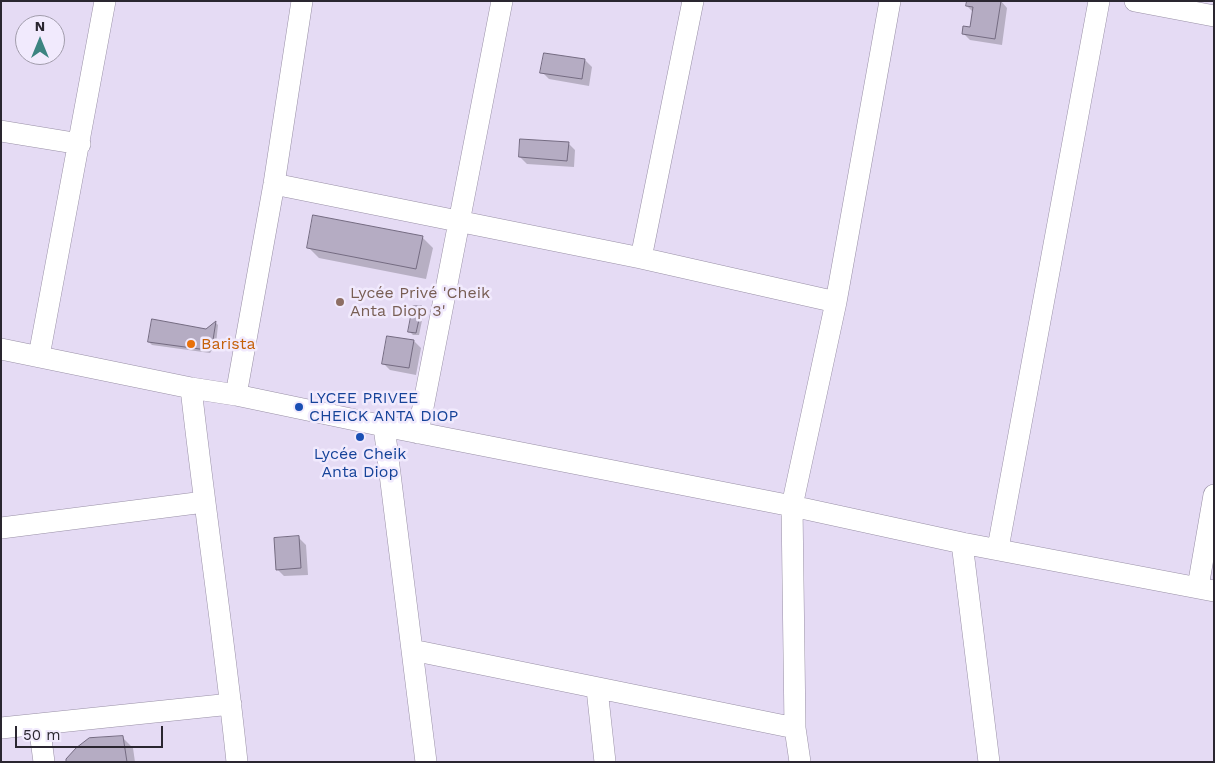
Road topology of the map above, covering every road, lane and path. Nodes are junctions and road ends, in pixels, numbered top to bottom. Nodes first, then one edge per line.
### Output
1 (105, 1) edge
2 (302, 1) edge
3 (502, 1) edge
4 (693, 1) edge
5 (890, 1) edge
6 (1099, 1) edge
7 (1135, 1) edge
8 (1214, 16) edge
9 (1, 131) edge
10 (80, 144) junction
11 (274, 184) junction
12 (460, 220) junction
13 (642, 258) junction
14 (836, 302) junction
15 (1, 349) edge
16 (39, 356) junction
17 (191, 388) junction
18 (236, 395) junction
19 (384, 426) junction
20 (418, 433) junction
21 (1214, 494) edge
22 (204, 502) junction
23 (792, 506) junction
24 (1, 528) edge
25 (962, 542) junction
26 (998, 548) junction
27 (1206, 589) edge
28 (412, 650) junction
29 (597, 689) junction
30 (231, 704) junction
31 (39, 724) junction
32 (1, 728) edge
33 (795, 728) junction
34 (44, 762) edge
35 (237, 762) edge
36 (426, 762) edge
37 (605, 762) edge
38 (800, 762) edge
39 (989, 762) edge

1 - 10 street
2 - 11 street
3 - 12 street
4 - 13 street
5 - 14 street
6 - 26 street
7 - 8 street
9 - 10 street
10 - 16 street
11 - 12 street
11 - 18 street
12 - 13 street
12 - 20 street
13 - 14 street
14 - 23 street
15 - 16 street
16 - 17 street
17 - 18 street
17 - 22 street
18 - 19 street
19 - 20 street
19 - 28 street
20 - 23 street
21 - 27 street
22 - 24 street
22 - 30 street
23 - 25 street
23 - 33 street
25 - 26 street
25 - 39 street
26 - 27 street
28 - 29 street
28 - 36 street
29 - 33 street
29 - 37 street
30 - 31 street
30 - 35 street
31 - 32 street
31 - 34 street
33 - 38 street

